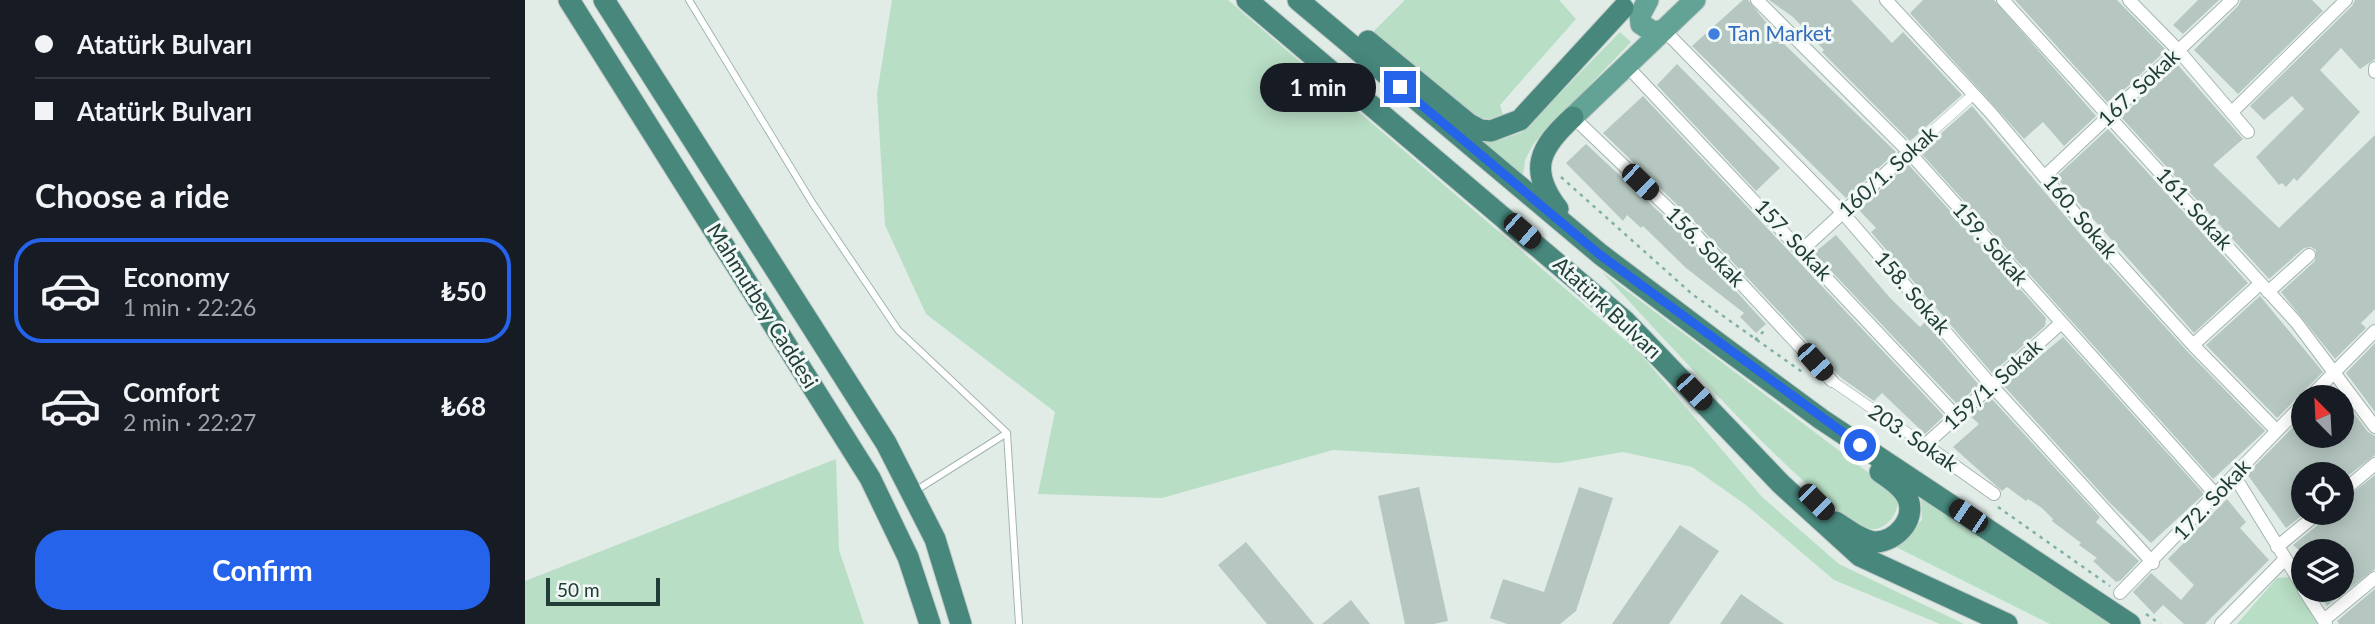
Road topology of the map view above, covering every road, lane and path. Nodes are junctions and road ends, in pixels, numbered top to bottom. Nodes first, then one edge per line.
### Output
1 (569, 0) edge
2 (604, 0) edge
3 (689, 0) edge
4 (1247, 0) edge
5 (1298, 0) edge
6 (1318, 0) edge
7 (1648, 0) edge
8 (1695, 0) edge
9 (1757, 0) edge
10 (1886, 0) edge
11 (2003, 0) edge
12 (2129, 0) edge
13 (2232, 0) edge
14 (2346, 0) edge
15 (1623, 3) edge
16 (1664, 30) junction
17 (2179, 51) junction
18 (1627, 66) junction
19 (1974, 94) junction
20 (2232, 112) junction
21 (2109, 115) junction
22 (1573, 117) junction
23 (2248, 132) dead end
24 (1909, 152) junction
25 (2045, 176) junction
26 (1843, 213) junction
27 (1802, 250) junction
28 (1599, 254) junction
29 (2309, 255) dead end
30 (2264, 287) junction
31 (2060, 324) junction
32 (2375, 331) edge
33 (2193, 345) junction
34 (2334, 372) junction
35 (1832, 382) joint
36 (2322, 385) edge
37 (1992, 386) junction
38 (2291, 416) edge
39 (1957, 417) junction
40 (1821, 419) junction
41 (2375, 427) edge
42 (2277, 431) junction
43 (1007, 433) junction
44 (1925, 445) junction
45 (2375, 464) edge
46 (1766, 468) junction
47 (2235, 477) junction
48 (2354, 482) edge
49 (913, 492) junction
50 (1994, 494) dead end
51 (2216, 495) junction
52 (2304, 525) edge
53 (2277, 547) junction
54 (2285, 559) junction
55 (2153, 563) junction
56 (2291, 568) edge
57 (2375, 578) edge
58 (2120, 593) dead end
59 (2312, 602) edge
60 (2325, 622) edge
61 (930, 624) edge
62 (961, 624) edge
63 (1019, 624) edge
64 (2007, 624) edge
65 (2130, 624) edge
66 (2221, 624) edge

1 - 61 highway, Mahmutbey Caddesi
2 - 49 highway, Mahmutbey Caddesi
3 - 43 lane
4 - 46 highway, Atatürk Bulvarı
5 - 28 highway, Atatürk Bulvarı
6 - 15 highway
7 - 16 main road
8 - 16 main road
9 - 24 street, 159. Sokak
10 - 19 street, 160. Sokak
11 - 21 street, 161. Sokak
12 - 17 street
13 - 17 street, 167. Sokak
14 - 20 street
16 - 18 main road
16 - 26 street, 158. Sokak
17 - 20 street
17 - 21 street, 167. Sokak
18 - 22 main road
18 - 27 street, 157. Sokak
19 - 24 street, 160/1. Sokak
19 - 25 street, 160. Sokak
20 - 23 street
21 - 25 street, 167. Sokak
21 - 30 street, 161. Sokak
22 - 28 highway
22 - 35 street, 156. Sokak
24 - 26 street, 160/1. Sokak
24 - 31 street, 159. Sokak
25 - 33 street, 160. Sokak
26 - 27 street, 160/1. Sokak
26 - 37 street, 158. Sokak
27 - 39 street, 157. Sokak
28 - 40 highway, Atatürk Bulvarı
29 - 30 street
30 - 33 street
30 - 34 street, 161. Sokak
31 - 37 street, 159/1. Sokak
31 - 51 street, 159. Sokak
32 - 34 street
33 - 42 street, 160. Sokak
34 - 36 street
34 - 41 street, 161. Sokak
35 - 44 street, 203. Sokak
37 - 39 street, 159/1. Sokak
37 - 55 street, 158. Sokak
38 - 42 street, 172. Sokak
39 - 44 street, 159/1. Sokak
40 - 46 highway
40 - 65 highway, Atatürk Bulvarı
42 - 47 street, 172. Sokak
43 - 49 lane
43 - 63 lane
44 - 50 street, 203. Sokak
45 - 48 street
46 - 64 highway, Atatürk Bulvarı
47 - 51 street, 172. Sokak
47 - 53 street
49 - 62 highway, Mahmutbey Caddesi
51 - 55 street, 172. Sokak
52 - 53 street
53 - 54 street
54 - 56 street
54 - 66 street
55 - 58 street, 172. Sokak
57 - 60 street
59 - 60 street

